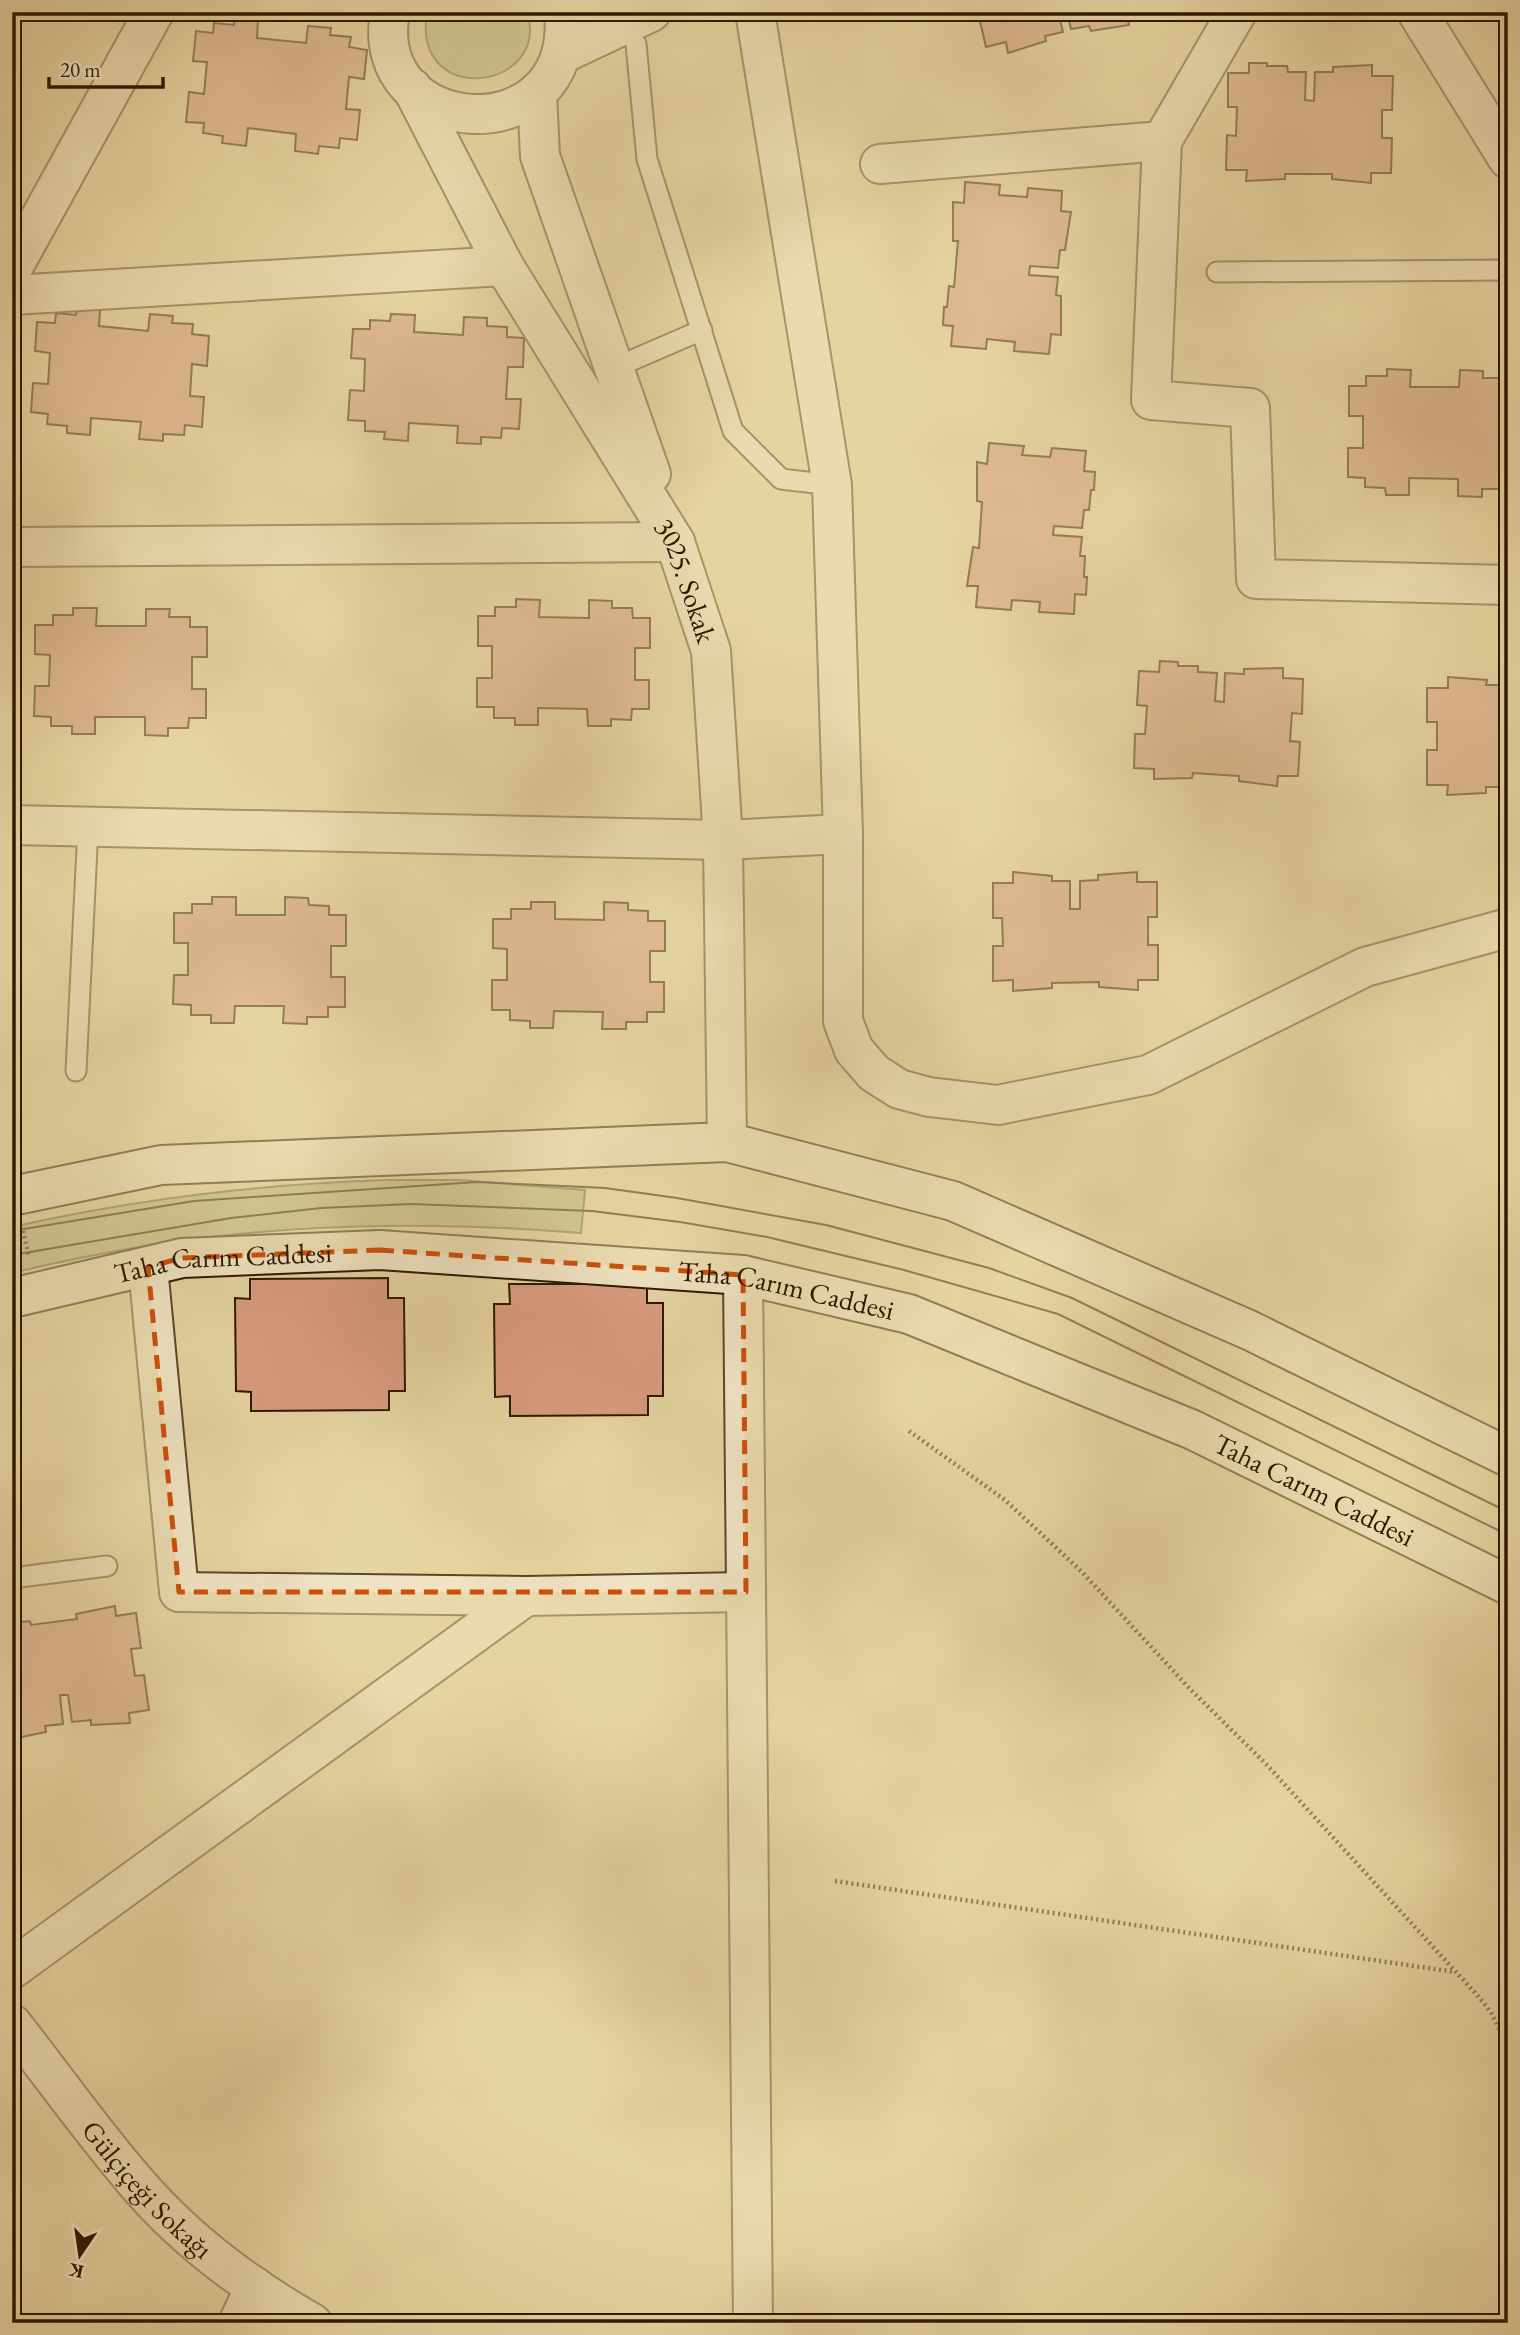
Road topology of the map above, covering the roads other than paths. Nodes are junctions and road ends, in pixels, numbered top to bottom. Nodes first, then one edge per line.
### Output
1 (154, 12) edge
2 (366, 12) edge
3 (564, 12) edge
4 (755, 12) edge
5 (1237, 12) edge
6 (1417, 12) edge
7 (644, 28) edge
8 (390, 30) edge
9 (562, 54) junction
10 (412, 88) junction
11 (537, 93) junction
12 (1162, 141) junction
13 (1508, 159) edge
14 (880, 164) dead end
15 (504, 267) junction
16 (12, 269) edge
17 (1508, 270) edge
18 (1217, 272) dead end
19 (12, 295) edge
20 (702, 330) junction
21 (614, 368) junction
22 (832, 485) junction
23 (675, 542) junction
24 (12, 547) edge
25 (1508, 585) edge
26 (12, 825) edge
27 (88, 827) junction
28 (843, 834) junction
29 (723, 840) junction
30 (1508, 928) edge
31 (76, 1071) dead end
32 (727, 1142) junction
33 (14, 1196) edge
34 (148, 1267) junction
35 (743, 1275) junction
36 (24, 1295) edge
37 (1508, 1457) edge
38 (107, 1566) dead end
39 (12, 1578) edge
40 (1508, 1585) edge
41 (746, 1592) junction
42 (526, 1596) junction
43 (12, 1969) edge
44 (12, 2024) edge
45 (255, 2287) junction
46 (238, 2323) edge
47 (312, 2323) edge
48 (753, 2323) edge

1 - 16 street
2 - 8 street
3 - 9 street
4 - 22 street
5 - 12 street
6 - 13 street
7 - 9 street
7 - 20 lane
8 - 10 street, 3025. Sokak
9 - 11 street
10 - 11 street
10 - 15 street, 3025. Sokak
11 - 21 street
12 - 14 street
12 - 25 street
15 - 19 street
15 - 23 street, 3025. Sokak
17 - 18 lane
20 - 21 lane
20 - 22 lane
21 - 23 street
22 - 28 street
23 - 24 street
23 - 29 street, 3025. Sokak
26 - 27 street
27 - 29 street
27 - 31 lane
28 - 29 street
28 - 30 street
29 - 32 street, 3025. Sokak
32 - 33 street
32 - 37 street
34 - 35 street, Taha Carım Caddesi
34 - 36 street, Taha Carım Caddesi
34 - 42 street
35 - 40 street, Taha Carım Caddesi
35 - 41 street
38 - 39 lane
41 - 42 street
41 - 48 street
42 - 43 street
44 - 45 street, Gülçiçeği Sokağı
45 - 46 street
45 - 47 street, Gülçiçeği Sokağı

